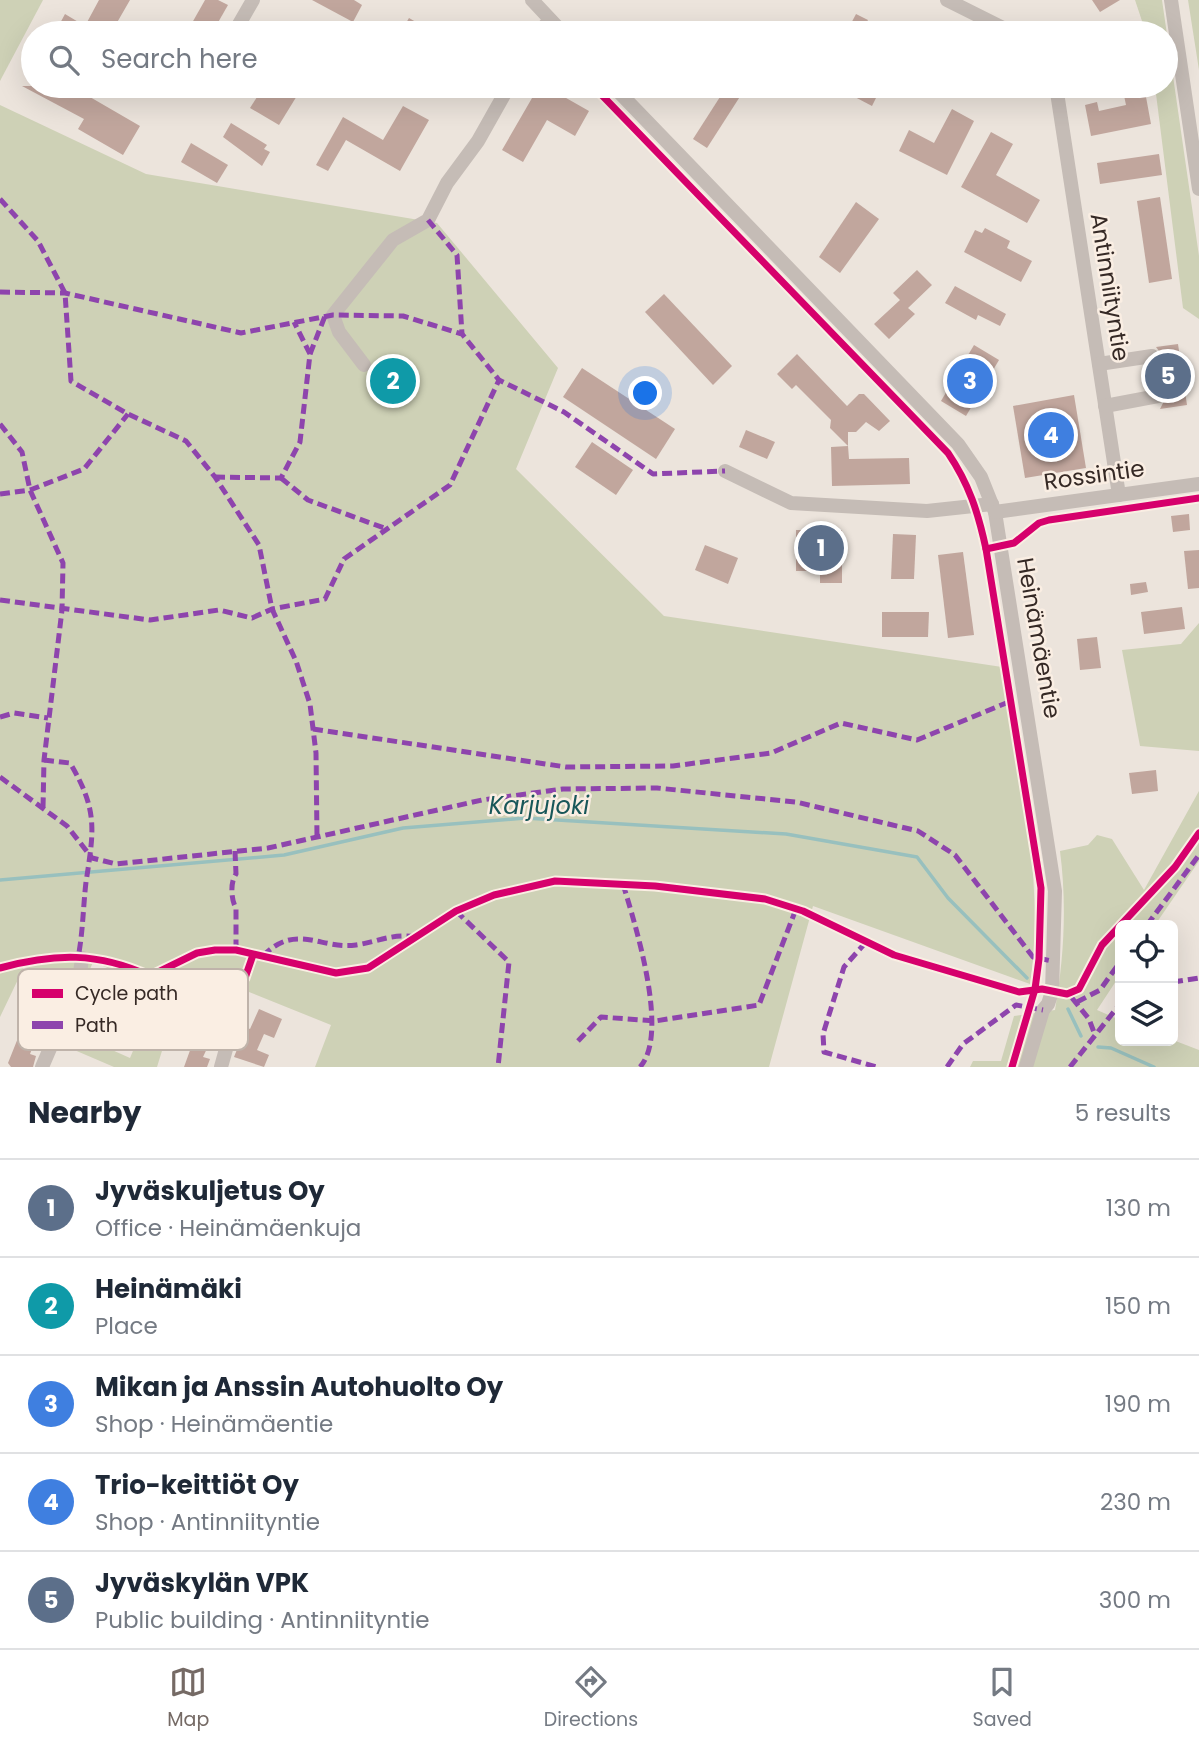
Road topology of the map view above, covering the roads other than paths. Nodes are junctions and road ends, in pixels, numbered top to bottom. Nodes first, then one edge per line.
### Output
1 (253, 0) edge
2 (531, 0) edge
3 (947, 0) edge
4 (1171, 0) edge
5 (550, 20) edge
6 (241, 21) edge
7 (989, 21) edge
8 (1174, 21) edge
9 (1178, 47) edge
10 (502, 98) edge
11 (625, 98) edge
12 (1058, 98) edge
13 (1199, 189) edge
14 (1152, 356) dead end
15 (1099, 364) junction
16 (364, 365) dead end
17 (1158, 396) dead end
18 (1105, 406) junction
19 (724, 471) dead end
20 (1199, 484) edge
21 (1119, 495) junction
22 (993, 508) junction
23 (82, 958) dead end
24 (81, 969) edge
25 (50, 1050) edge
26 (225, 1050) edge
27 (43, 1067) edge
28 (220, 1067) edge
29 (1026, 1067) edge

1 - 6 street
2 - 5 street
3 - 7 street
4 - 8 street
9 - 13 street
10 - 16 street
11 - 22 street, Heinämäentie
12 - 15 street, Antinniityntie
14 - 15 street
15 - 18 street, Antinniityntie
17 - 18 street
18 - 21 street, Antinniityntie
19 - 22 street, Rossintie
20 - 21 street, Rossintie
21 - 22 street, Rossintie
22 - 29 street, Heinämäentie
23 - 24 street
25 - 27 street
26 - 28 street

